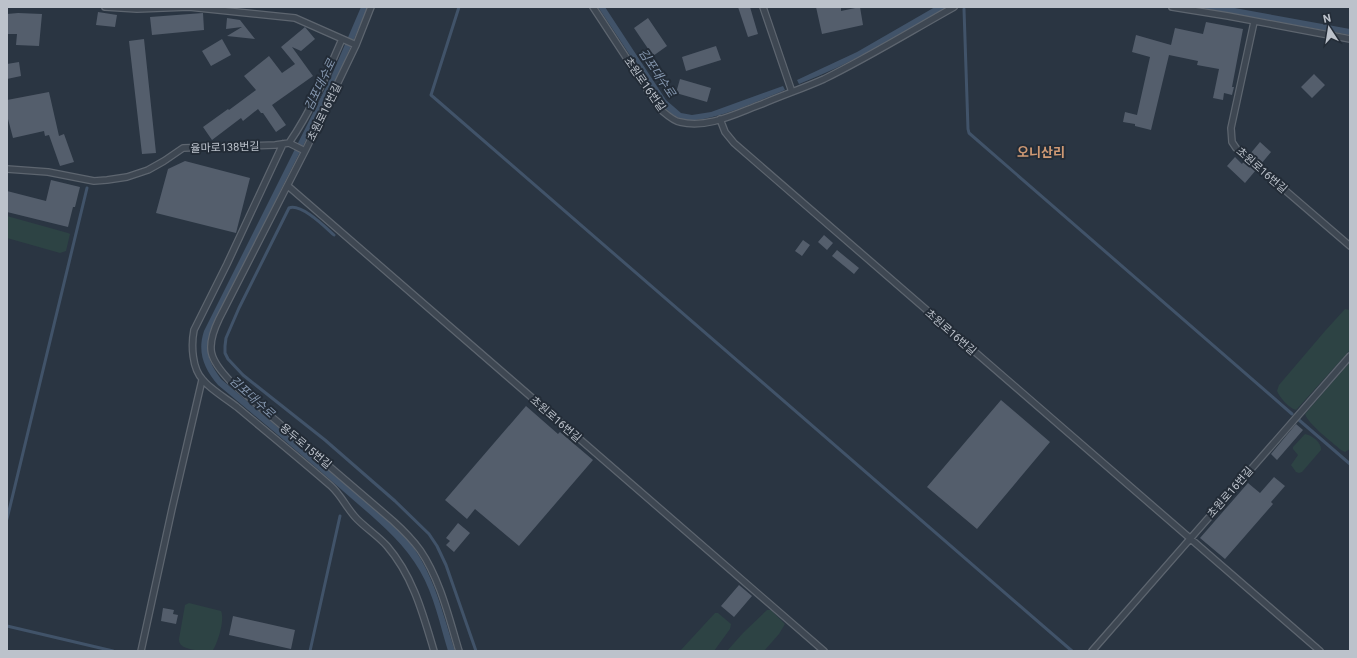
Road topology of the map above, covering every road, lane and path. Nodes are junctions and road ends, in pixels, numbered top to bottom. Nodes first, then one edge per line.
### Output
1 (105, 7) edge
2 (189, 7) edge
3 (371, 7) edge
4 (593, 7) edge
5 (763, 7) edge
6 (954, 7) edge
7 (1172, 7) edge
8 (1254, 22) junction
9 (342, 39) junction
10 (1350, 39) edge
11 (356, 45) junction
12 (792, 92) junction
13 (720, 119) junction
14 (286, 143) junction
15 (306, 151) junction
16 (7, 169) edge
17 (288, 186) junction
18 (1350, 246) edge
19 (1350, 356) edge
20 (202, 380) junction
21 (1190, 538) junction
22 (141, 651) edge
23 (434, 651) edge
24 (459, 651) edge
25 (824, 651) edge
26 (1092, 651) edge
27 (1320, 651) edge

1 - 2 lane
2 - 9 lane
3 - 11 lane, 초원로16번길
4 - 13 lane, 초원로16번길
5 - 12 lane
6 - 12 lane, 초원로16번길
7 - 8 lane
8 - 10 lane
8 - 18 lane, 초원로16번길
9 - 11 lane
9 - 14 lane
11 - 15 lane, 초원로16번길
12 - 13 lane, 초원로16번길
13 - 21 lane, 초원로16번길
14 - 15 lane
14 - 16 lane, 율마로138번길
14 - 20 lane
15 - 17 lane, 용두로15번길
17 - 24 lane, 용두로15번길
17 - 25 lane, 초원로16번길
19 - 21 lane, 초원로16번길
20 - 22 lane
20 - 23 lane
21 - 26 lane, 초원로16번길
21 - 27 lane

